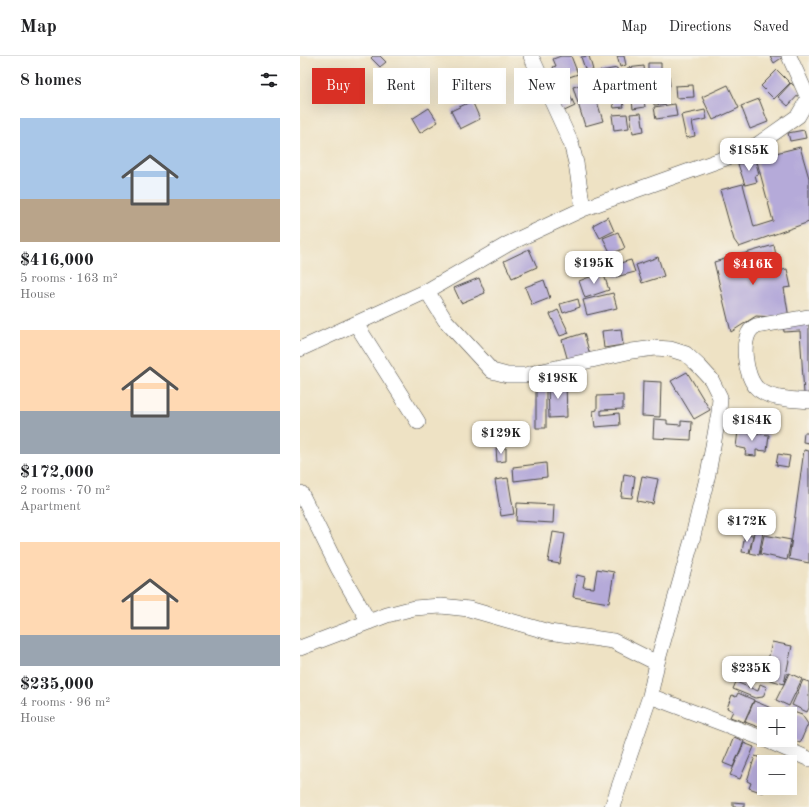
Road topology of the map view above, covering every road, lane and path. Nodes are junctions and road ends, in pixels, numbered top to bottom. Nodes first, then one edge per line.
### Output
1 (530, 56) edge
2 (789, 56) edge
3 (809, 98) edge
4 (584, 209) junction
5 (427, 291) junction
6 (809, 317) edge
7 (356, 324) junction
8 (300, 348) edge
9 (809, 401) edge
10 (418, 422) dead end
11 (301, 493) dead end
12 (369, 622) junction
13 (300, 648) edge
14 (657, 663) junction
15 (650, 696) junction
16 (757, 737) edge
17 (781, 747) edge
18 (809, 759) edge
19 (612, 807) edge

1 - 4 street
2 - 3 street
3 - 4 street
4 - 5 street
5 - 7 street
5 - 14 street
6 - 9 street
7 - 8 street
7 - 10 street
11 - 12 street
12 - 13 street
12 - 14 street
14 - 15 street
15 - 16 street
15 - 19 street
17 - 18 street

